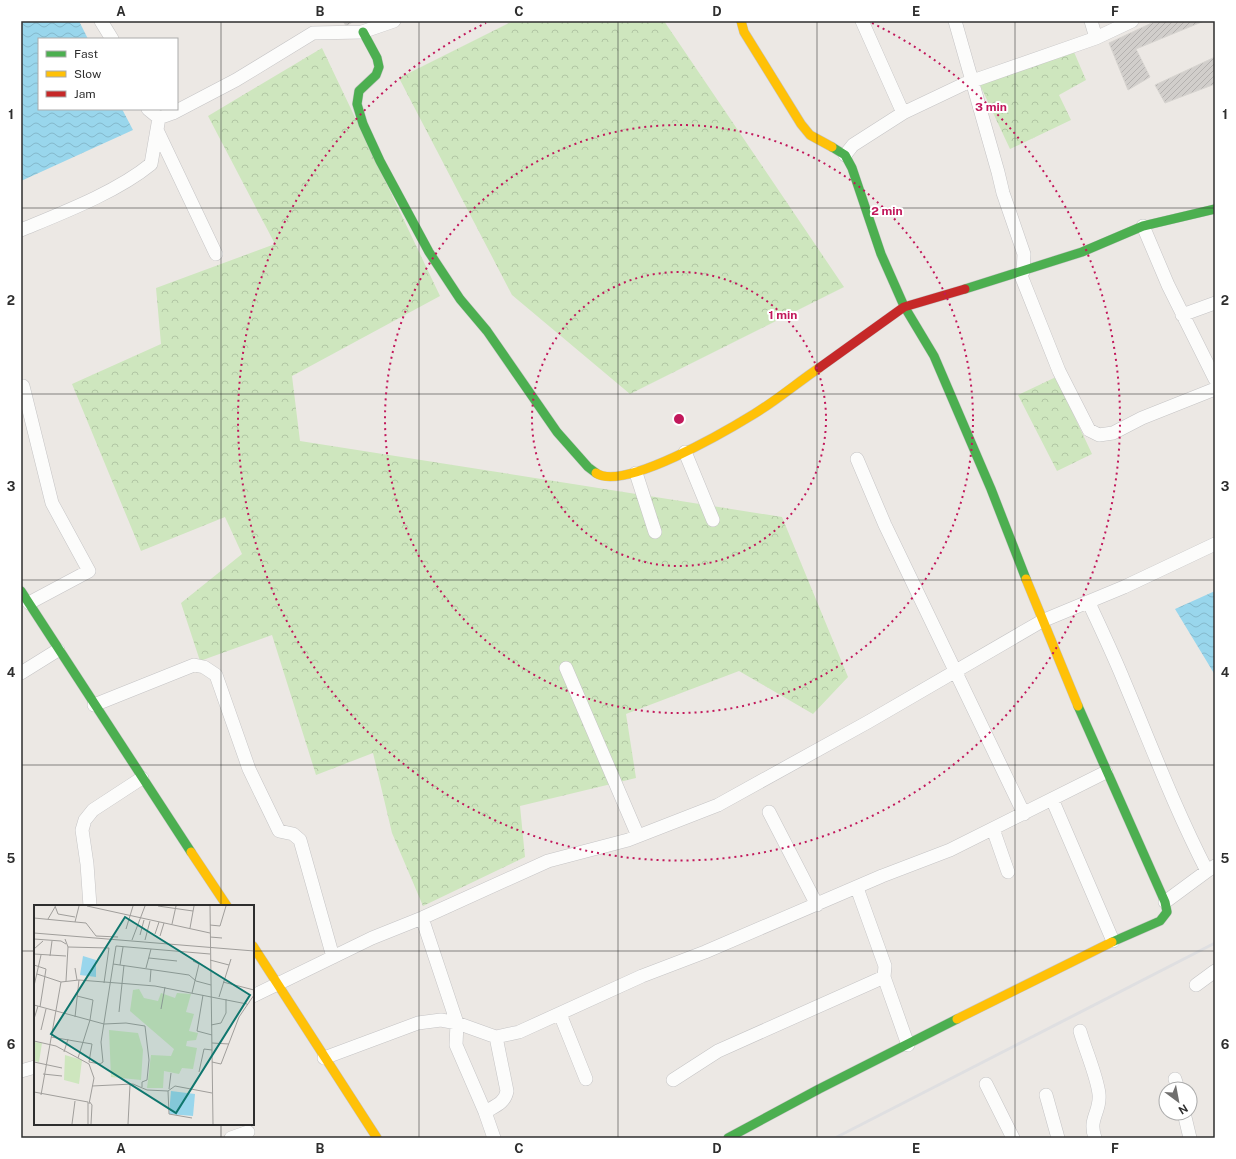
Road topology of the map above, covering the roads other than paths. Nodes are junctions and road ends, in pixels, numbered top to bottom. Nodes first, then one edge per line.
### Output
1 (100, 21) edge
2 (394, 21) edge
3 (741, 21) edge
4 (862, 21) edge
5 (955, 21) edge
6 (1091, 21) edge
7 (1132, 21) edge
8 (363, 32) junction
9 (111, 38) edge
10 (1096, 38) junction
11 (971, 81) junction
12 (149, 110) edge
13 (903, 113) junction
14 (158, 124) junction
15 (845, 155) junction
16 (1215, 209) edge
17 (1143, 226) junction
18 (21, 230) edge
19 (216, 254) dead end
20 (1021, 273) junction
21 (1215, 303) edge
22 (904, 307) junction
23 (1182, 315) junction
24 (1215, 379) edge
25 (23, 386) dead end
26 (1215, 389) edge
27 (685, 452) junction
28 (857, 458) dead end
29 (636, 473) junction
30 (713, 520) dead end
31 (655, 532) dead end
32 (1215, 544) edge
33 (21, 590) edge
34 (29, 603) junction
35 (1089, 603) junction
36 (1042, 621) junction
37 (58, 650) junction
38 (566, 668) dead end
39 (955, 670) junction
40 (21, 673) edge
41 (94, 705) junction
42 (1106, 772) junction
43 (142, 778) junction
44 (1052, 799) junction
45 (769, 812) dead end
46 (1024, 814) junction
47 (993, 829) junction
48 (638, 836) junction
49 (1211, 869) edge
50 (1008, 872) dead end
51 (857, 888) junction
52 (1165, 902) junction
53 (90, 905) edge
54 (226, 905) edge
55 (817, 905) junction
56 (422, 918) junction
57 (1113, 941) junction
58 (254, 948) edge
59 (333, 957) junction
60 (1215, 971) edge
61 (884, 977) junction
62 (276, 984) junction
63 (1196, 985) dead end
64 (254, 995) edge
65 (560, 1014) junction
66 (456, 1023) junction
67 (1080, 1032) dead end
68 (496, 1037) junction
69 (908, 1045) junction
70 (324, 1058) junction
71 (34, 1067) edge
72 (21, 1071) edge
73 (586, 1079) dead end
74 (673, 1080) dead end
75 (986, 1084) dead end
76 (1046, 1095) dead end
77 (485, 1112) junction
78 (1186, 1121) edge
79 (249, 1131) edge
80 (231, 1138) edge
81 (377, 1138) edge
82 (494, 1138) edge
83 (728, 1138) edge
84 (1013, 1138) edge
85 (1058, 1138) edge
86 (1095, 1138) edge
87 (1190, 1138) edge

1 - 9 street
2 - 8 street
3 - 15 street
4 - 13 street
5 - 11 street
6 - 10 street
7 - 10 street
8 - 14 street
8 - 29 street
10 - 11 street
11 - 13 street
11 - 20 street
12 - 14 street
13 - 15 street
14 - 18 street
14 - 19 street
15 - 22 street
16 - 17 street
17 - 20 street
17 - 23 street
20 - 22 street
20 - 26 street
21 - 23 street
22 - 27 street
22 - 36 street
23 - 24 street
25 - 34 street
27 - 29 street
27 - 30 street
28 - 39 street
29 - 31 street
32 - 35 street
33 - 34 street
34 - 37 street
35 - 36 street
35 - 49 street
36 - 39 street
36 - 42 street
37 - 40 street
37 - 41 street
38 - 48 street
39 - 46 street
39 - 48 street
41 - 43 street
41 - 59 street
42 - 44 street
42 - 52 street
43 - 53 street
43 - 54 street
44 - 46 street
44 - 57 street
45 - 55 street
46 - 47 street
47 - 50 street
47 - 51 street
48 - 56 street
49 - 52 street
51 - 55 street
51 - 61 street
52 - 57 street
55 - 65 street
56 - 59 street
56 - 66 street
57 - 69 street
58 - 62 street
59 - 62 street
60 - 63 street
61 - 69 street
61 - 74 street
62 - 64 street
62 - 70 street
65 - 68 street
65 - 73 street
66 - 68 street
66 - 70 street
66 - 77 street
67 - 86 street
68 - 77 street
69 - 83 street
70 - 81 street
71 - 72 street
75 - 84 street
76 - 85 street
77 - 82 street
78 - 87 street
79 - 80 street

